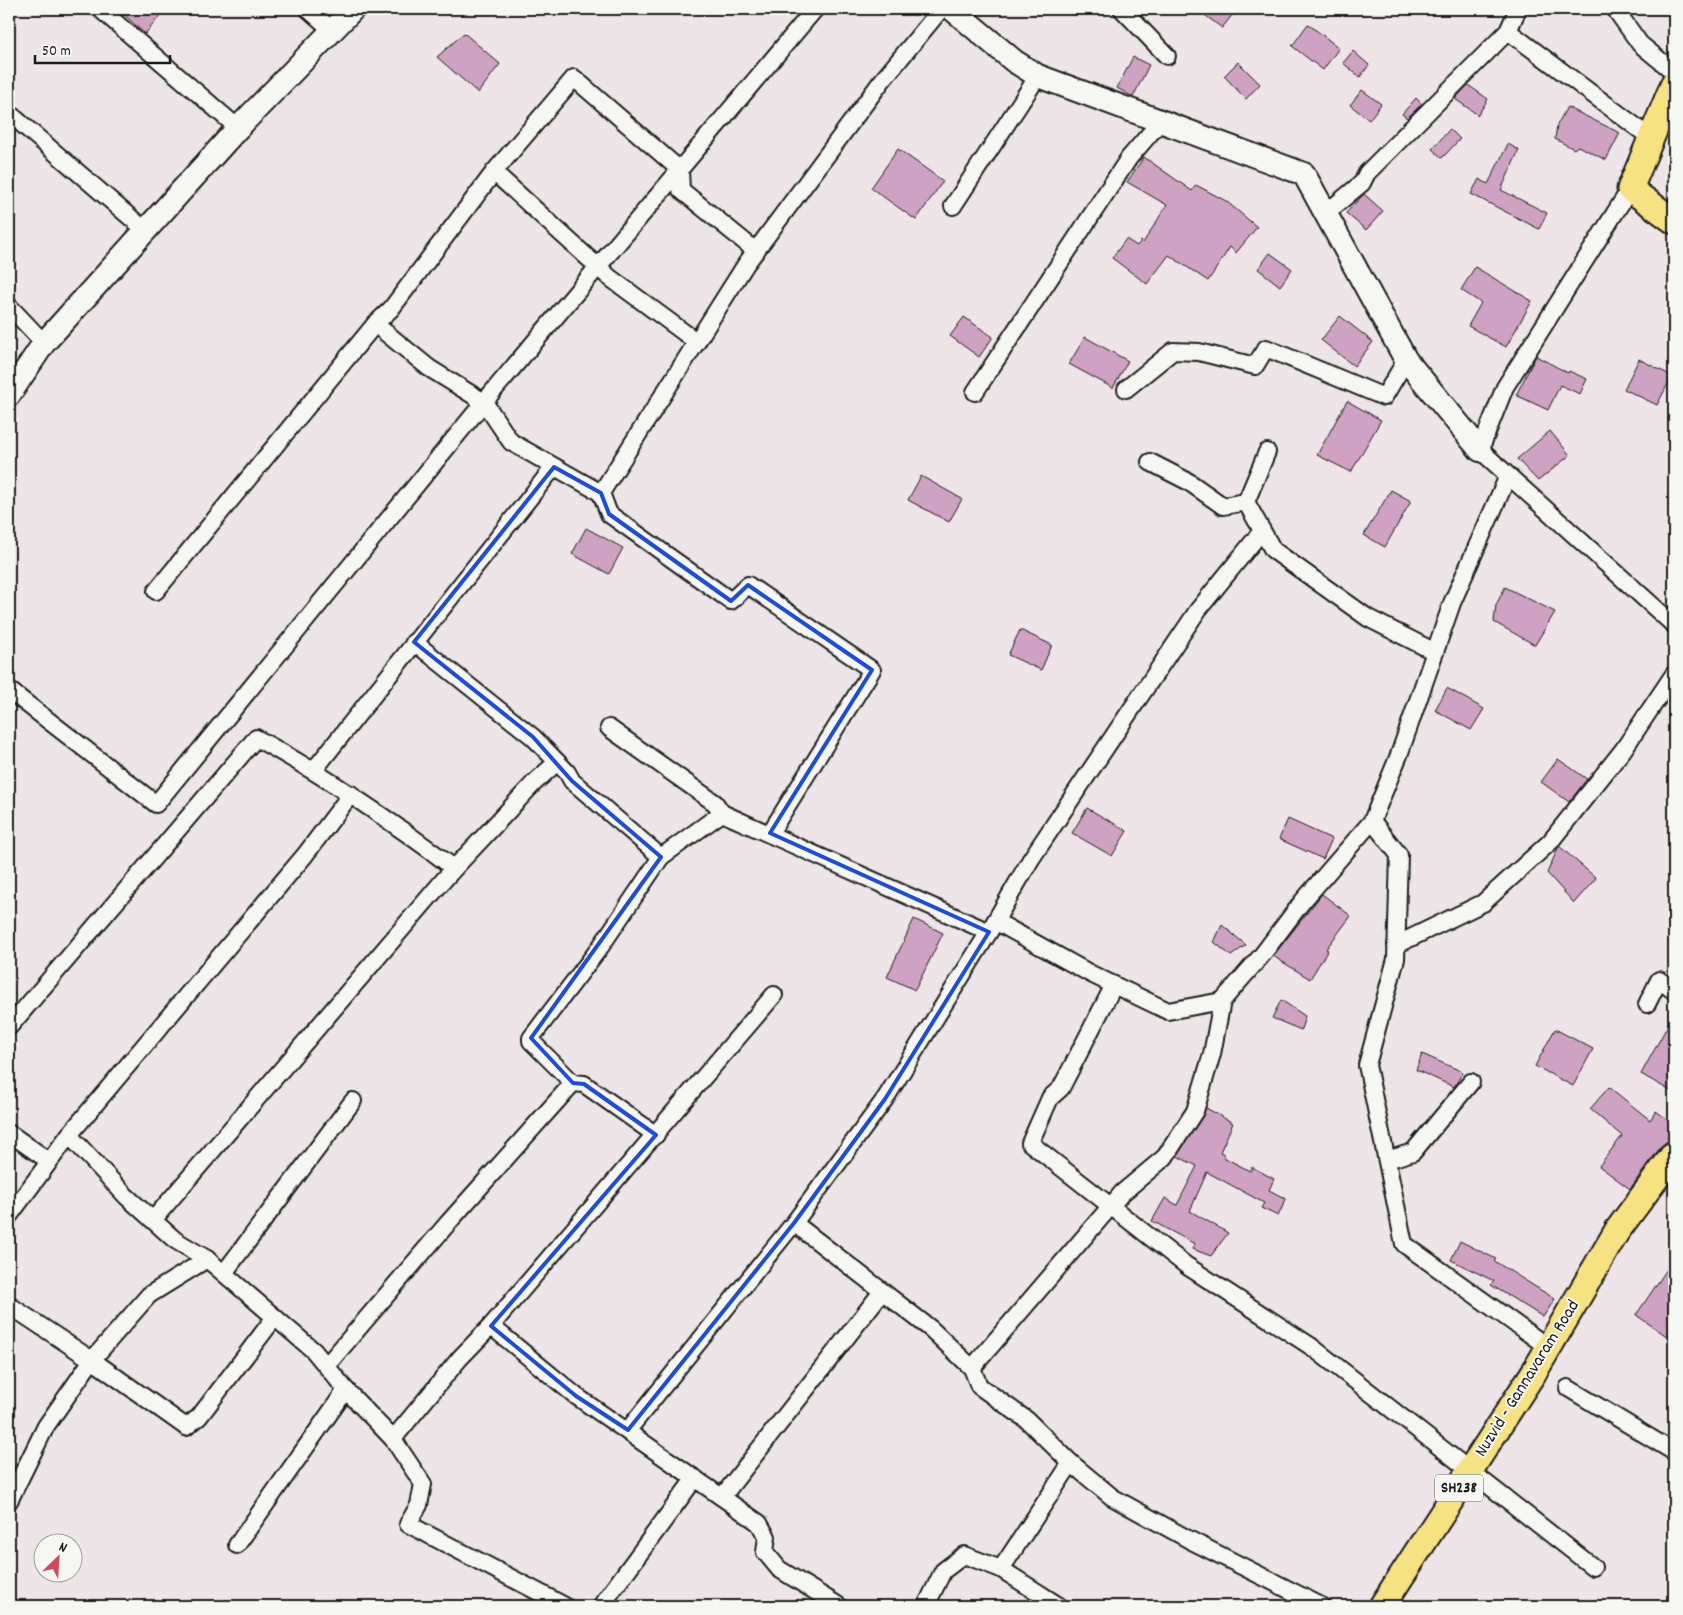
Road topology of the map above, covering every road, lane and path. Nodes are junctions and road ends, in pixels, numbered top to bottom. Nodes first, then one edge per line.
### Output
1 (100, 9) edge
2 (308, 9) edge
3 (352, 9) edge
4 (815, 9) edge
5 (941, 9) edge
6 (952, 9) edge
7 (1122, 9) edge
8 (1518, 9) edge
9 (1615, 9) edge
10 (332, 30) junction
11 (1508, 31) junction
12 (1166, 56) dead end
13 (1674, 72) edge
14 (1038, 76) junction
15 (1674, 82) edge
16 (9, 113) edge
17 (1160, 122) junction
18 (238, 128) junction
19 (1651, 138) junction
20 (680, 170) junction
21 (494, 172) junction
22 (1630, 189) junction
23 (953, 206) dead end
24 (1326, 214) junction
25 (1674, 221) edge
26 (145, 230) junction
27 (756, 251) junction
28 (597, 267) junction
29 (9, 306) edge
30 (375, 324) junction
31 (697, 342) junction
32 (44, 343) junction
33 (1406, 360) junction
34 (1126, 389) dead end
35 (975, 392) dead end
36 (9, 395) edge
37 (484, 402) junction
38 (1480, 450) junction
39 (1267, 452) dead end
40 (1150, 462) dead end
41 (554, 467) junction
42 (1508, 476) junction
43 (601, 492) junction
44 (1246, 502) junction
45 (1261, 532) junction
46 (156, 590) dead end
47 (1674, 625) edge
48 (414, 642) junction
49 (1435, 652) junction
50 (1674, 674) edge
51 (9, 690) edge
52 (609, 728) dead end
53 (558, 762) junction
54 (314, 770) junction
55 (351, 794) junction
56 (722, 813) junction
57 (1372, 821) junction
58 (770, 833) junction
59 (661, 857) junction
60 (422, 904) junction
61 (992, 927) junction
62 (1396, 945) junction
63 (1114, 985) junction
64 (1674, 991) edge
65 (774, 995) dead end
66 (1222, 1001) junction
67 (1647, 1004) dead end
68 (9, 1027) edge
69 (1471, 1082) dead end
70 (573, 1083) junction
71 (353, 1101) dead end
72 (9, 1132) edge
73 (69, 1135) junction
74 (656, 1135) junction
75 (1674, 1154) edge
76 (1387, 1160) junction
77 (49, 1161) junction
78 (1111, 1206) junction
79 (9, 1216) edge
80 (153, 1220) junction
81 (794, 1222) junction
82 (207, 1259) junction
83 (224, 1273) junction
84 (881, 1293) junction
85 (9, 1306) edge
86 (275, 1317) junction
87 (491, 1326) junction
88 (1549, 1348) junction
89 (92, 1360) junction
90 (327, 1365) junction
91 (972, 1368) junction
92 (1568, 1388) dead end
93 (346, 1390) junction
94 (628, 1430) junction
95 (393, 1439) junction
96 (1674, 1452) edge
97 (1070, 1463) junction
98 (1470, 1471) junction
99 (696, 1478) junction
100 (722, 1497) junction
101 (9, 1501) edge
102 (237, 1545) dead end
103 (1593, 1567) dead end
104 (1001, 1569) junction
105 (565, 1606) edge
106 (601, 1606) edge
107 (839, 1606) edge
108 (926, 1606) edge
109 (1059, 1606) edge
110 (1321, 1606) edge
111 (1382, 1606) edge

1 - 18 street
2 - 10 street
3 - 10 street
4 - 20 street
5 - 27 street
6 - 14 street
7 - 12 street
8 - 11 street
9 - 13 street
10 - 18 street
11 - 19 street
11 - 24 street
14 - 17 street
14 - 23 street
15 - 19 main road
16 - 26 street
17 - 24 street
17 - 35 street
18 - 26 street
19 - 22 main road
20 - 21 street
20 - 27 street
20 - 28 street
21 - 28 street
21 - 30 street
22 - 25 main road
22 - 38 street
24 - 33 street
26 - 32 street
27 - 31 street
28 - 31 street
28 - 37 street
29 - 32 street
30 - 37 street
30 - 46 street
31 - 43 street
32 - 36 street
33 - 34 street
33 - 38 street
37 - 41 street
37 - 51 street
38 - 42 street
39 - 44 street
40 - 44 street
41 - 43 street
41 - 48 street
42 - 47 street
42 - 49 street
43 - 58 street
44 - 45 street
45 - 49 street
45 - 61 street
48 - 53 street
48 - 54 street
49 - 57 street
50 - 62 street
52 - 56 street
53 - 59 street
53 - 60 street
54 - 55 street
54 - 68 street
55 - 60 street
55 - 73 street
56 - 58 street
56 - 59 street
57 - 62 street
57 - 66 street
58 - 61 street
59 - 70 street
60 - 80 street
61 - 63 street
61 - 81 street
62 - 76 street
63 - 66 street
63 - 78 street
64 - 67 street
65 - 74 street
66 - 78 street
69 - 76 street
70 - 74 street
70 - 90 street
71 - 83 street
72 - 77 street
73 - 77 street
73 - 80 street
74 - 87 street
75 - 88 main road, Nuzvid - Gannavaram Road / SH238
76 - 88 street
77 - 79 street
78 - 91 street
78 - 98 street
80 - 82 street
81 - 84 street
81 - 94 street
82 - 83 street
82 - 89 street
83 - 86 street
84 - 91 street
84 - 100 street
85 - 89 street
86 - 89 street
86 - 90 street
87 - 94 street
87 - 95 street
88 - 98 main road, Nuzvid - Gannavaram Road / SH238
89 - 101 street
90 - 93 street
91 - 97 street
92 - 96 street
93 - 95 street
93 - 102 street
94 - 99 street
95 - 105 street
97 - 104 street
97 - 110 street
98 - 103 street
98 - 111 main road, Nuzvid - Gannavaram Road / SH238
99 - 100 street
99 - 106 street
100 - 107 street
104 - 108 street
104 - 109 street

